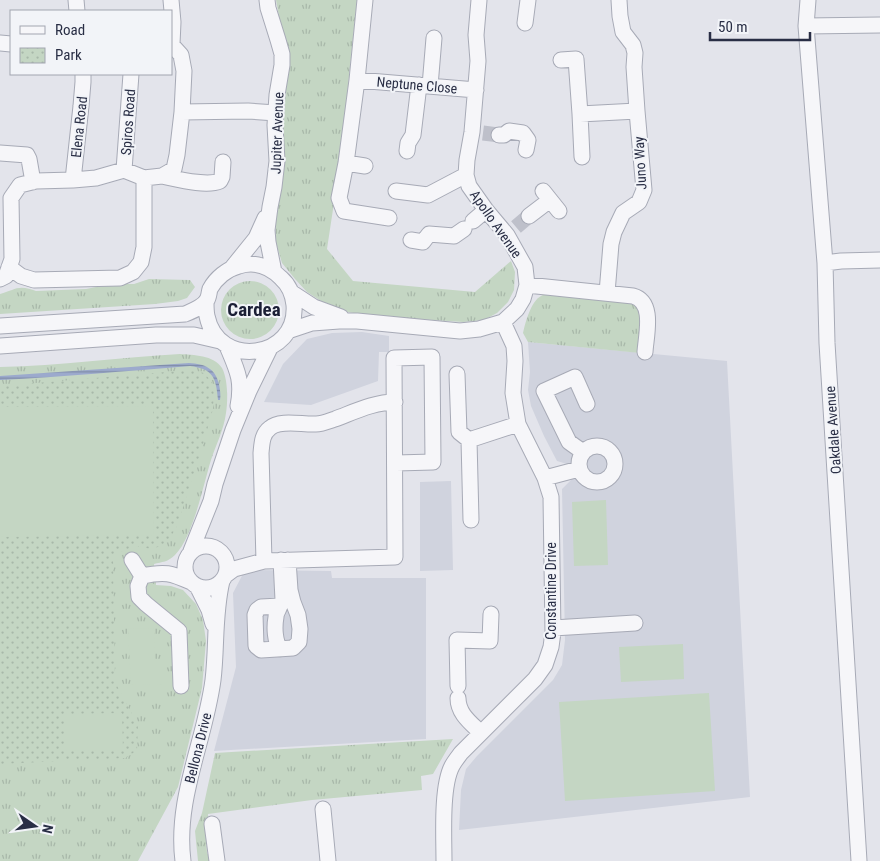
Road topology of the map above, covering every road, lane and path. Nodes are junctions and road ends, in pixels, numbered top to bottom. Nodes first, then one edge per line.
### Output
1 (171, 0) edge
2 (267, 0) edge
3 (364, 0) edge
4 (479, 0) edge
5 (528, 0) edge
6 (619, 0) edge
7 (808, 0) edge
8 (525, 23) dead end
9 (880, 25) edge
10 (806, 26) junction
11 (434, 38) dead end
12 (172, 44) edge
13 (561, 60) dead end
14 (83, 75) edge
15 (131, 75) edge
16 (357, 80) junction
17 (424, 85) junction
18 (476, 90) junction
19 (637, 111) junction
20 (182, 112) junction
21 (276, 113) junction
22 (580, 114) junction
23 (499, 134) tunnel mouth
24 (526, 150) dead end
25 (407, 151) dead end
26 (0, 153) edge
27 (582, 157) dead end
28 (223, 162) dead end
29 (346, 163) junction
30 (365, 166) dead end
31 (124, 170) junction
32 (466, 175) junction
33 (162, 176) junction
34 (144, 178) junction
35 (73, 180) junction
36 (32, 182) junction
37 (396, 191) dead end
38 (551, 201) dead end
39 (270, 207) junction
40 (486, 210) junction
41 (529, 216) tunnel mouth
42 (389, 218) dead end
43 (411, 240) dead end
44 (880, 260) edge
45 (825, 263) junction
46 (231, 269) junction
47 (274, 272) junction
48 (5, 273) edge
49 (526, 285) junction
50 (291, 292) junction
51 (611, 293) junction
52 (206, 301) junction
53 (357, 321) junction
54 (503, 322) junction
55 (0, 326) edge
56 (288, 331) junction
57 (223, 343) junction
58 (0, 346) edge
59 (270, 348) junction
60 (645, 352) dead end
61 (457, 374) dead end
62 (395, 402) junction
63 (587, 404) dead end
64 (518, 424) junction
65 (233, 430) junction
66 (469, 440) junction
67 (583, 452) junction
68 (396, 463) junction
69 (579, 470) junction
70 (545, 478) junction
71 (211, 501) junction
72 (471, 520) dead end
73 (220, 552) junction
74 (189, 554) junction
75 (132, 560) dead end
76 (285, 560) junction
77 (260, 561) junction
78 (164, 572) junction
79 (142, 576) junction
80 (224, 578) junction
81 (194, 584) junction
82 (280, 606) junction
83 (491, 614) dead end
84 (635, 623) dead end
85 (553, 628) junction
86 (215, 635) junction
87 (280, 649) junction
88 (181, 686) dead end
89 (481, 733) junction
90 (323, 809) dead end
91 (212, 824) dead end
92 (183, 861) edge
93 (217, 861) edge
94 (328, 861) edge
95 (444, 861) edge
96 (860, 861) edge

1 - 12 street
2 - 21 street, Jupiter Avenue
3 - 16 street, Neptune Close
4 - 18 street, Apollo Avenue
5 - 8 street
6 - 19 street, Juno Way
7 - 10 street, Oakdale Avenue
9 - 10 street
10 - 45 street, Oakdale Avenue
11 - 17 street
12 - 20 street
13 - 22 street
14 - 35 street, Elena Road
15 - 31 street, Spiros Road
16 - 17 street, Neptune Close
16 - 29 street, Neptune Close
17 - 18 street, Neptune Close
17 - 25 street
18 - 32 street, Apollo Avenue
19 - 22 street
19 - 51 street, Juno Way
20 - 21 street
20 - 33 street
21 - 39 street, Jupiter Avenue
22 - 27 street
23 - 24 street
26 - 36 street
28 - 33 street
29 - 30 street
29 - 42 street, Neptune Close
31 - 34 street
31 - 35 street
32 - 37 street
32 - 40 street, Apollo Avenue
33 - 34 street
34 - 48 street
35 - 36 street
36 - 48 street
38 - 41 street
39 - 46 street, Jupiter Avenue
39 - 47 street, Jupiter Avenue
40 - 43 street
40 - 49 street, Apollo Avenue
44 - 45 street
45 - 96 street, Oakdale Avenue
46 - 47 street
46 - 52 street
47 - 50 street
49 - 51 street
49 - 54 street
50 - 53 street
50 - 56 street
51 - 60 street
52 - 55 street
52 - 57 street
53 - 54 street
53 - 56 street
54 - 64 street, Constantine Drive
56 - 59 street
57 - 58 street
57 - 59 street
57 - 65 street, Bellona Drive
59 - 65 street, Bellona Drive
61 - 66 street
62 - 68 street
62 - 68 street
62 - 77 street
63 - 67 street
64 - 66 street
64 - 70 street, Constantine Drive
65 - 71 street, Bellona Drive
66 - 72 street
67 - 69 street
67 - 69 street
68 - 76 street
69 - 70 street
70 - 85 street, Constantine Drive
71 - 73 street, Bellona Drive
71 - 74 street, Bellona Drive
73 - 74 street
73 - 77 street
73 - 80 street, Bellona Drive
74 - 78 street
74 - 81 street, Bellona Drive
75 - 79 street
76 - 77 street
76 - 82 street
76 - 87 street
77 - 80 street
78 - 79 street
78 - 81 street
79 - 88 street
80 - 81 street
80 - 86 street, Bellona Drive
81 - 86 street, Bellona Drive
82 - 87 street
82 - 87 street
83 - 89 street
84 - 85 street
85 - 89 street, Constantine Drive
86 - 92 street, Bellona Drive
89 - 95 street, Constantine Drive
90 - 94 street
91 - 93 street

